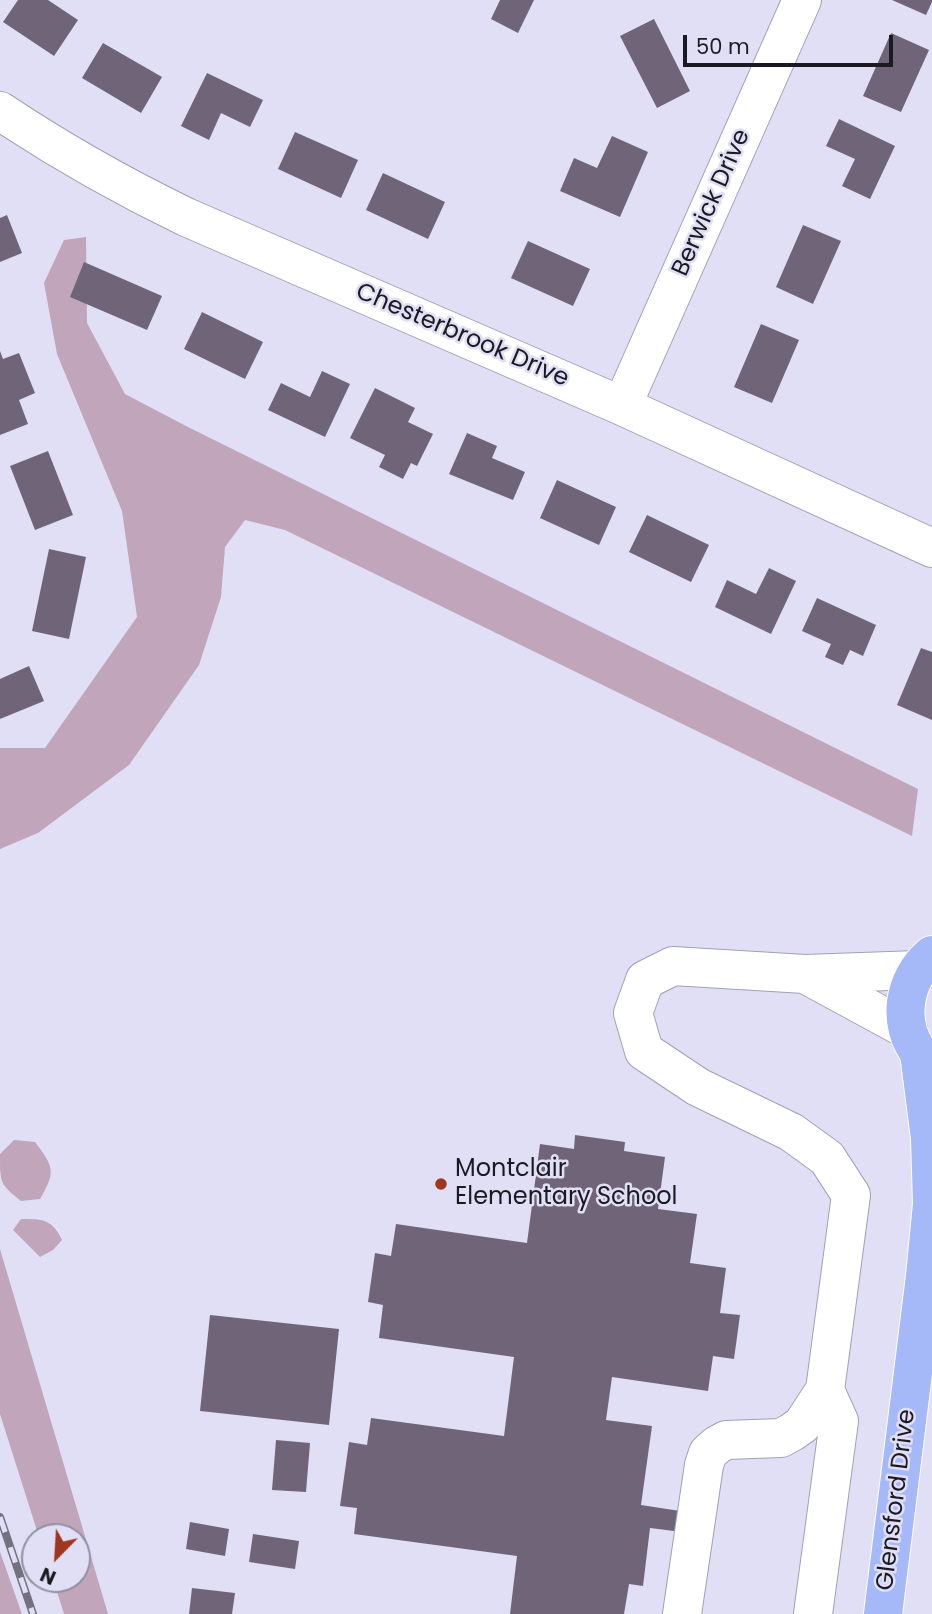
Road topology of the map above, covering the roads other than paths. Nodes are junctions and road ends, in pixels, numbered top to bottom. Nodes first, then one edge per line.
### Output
1 (803, 0) edge
2 (0, 111) edge
3 (622, 406) junction
4 (932, 548) edge
5 (926, 959) edge
6 (805, 974) junction
7 (920, 1050) edge
8 (825, 1390) junction
9 (682, 1614) edge
10 (813, 1614) edge
11 (883, 1614) edge

1 - 3 street, Berwick Drive
2 - 3 street, Chesterbrook Drive
3 - 4 street, Chesterbrook Drive
5 - 6 street
5 - 7 main road, Glensford Drive
6 - 7 street
6 - 8 street
7 - 11 main road, Glensford Drive
8 - 9 street
8 - 10 street

